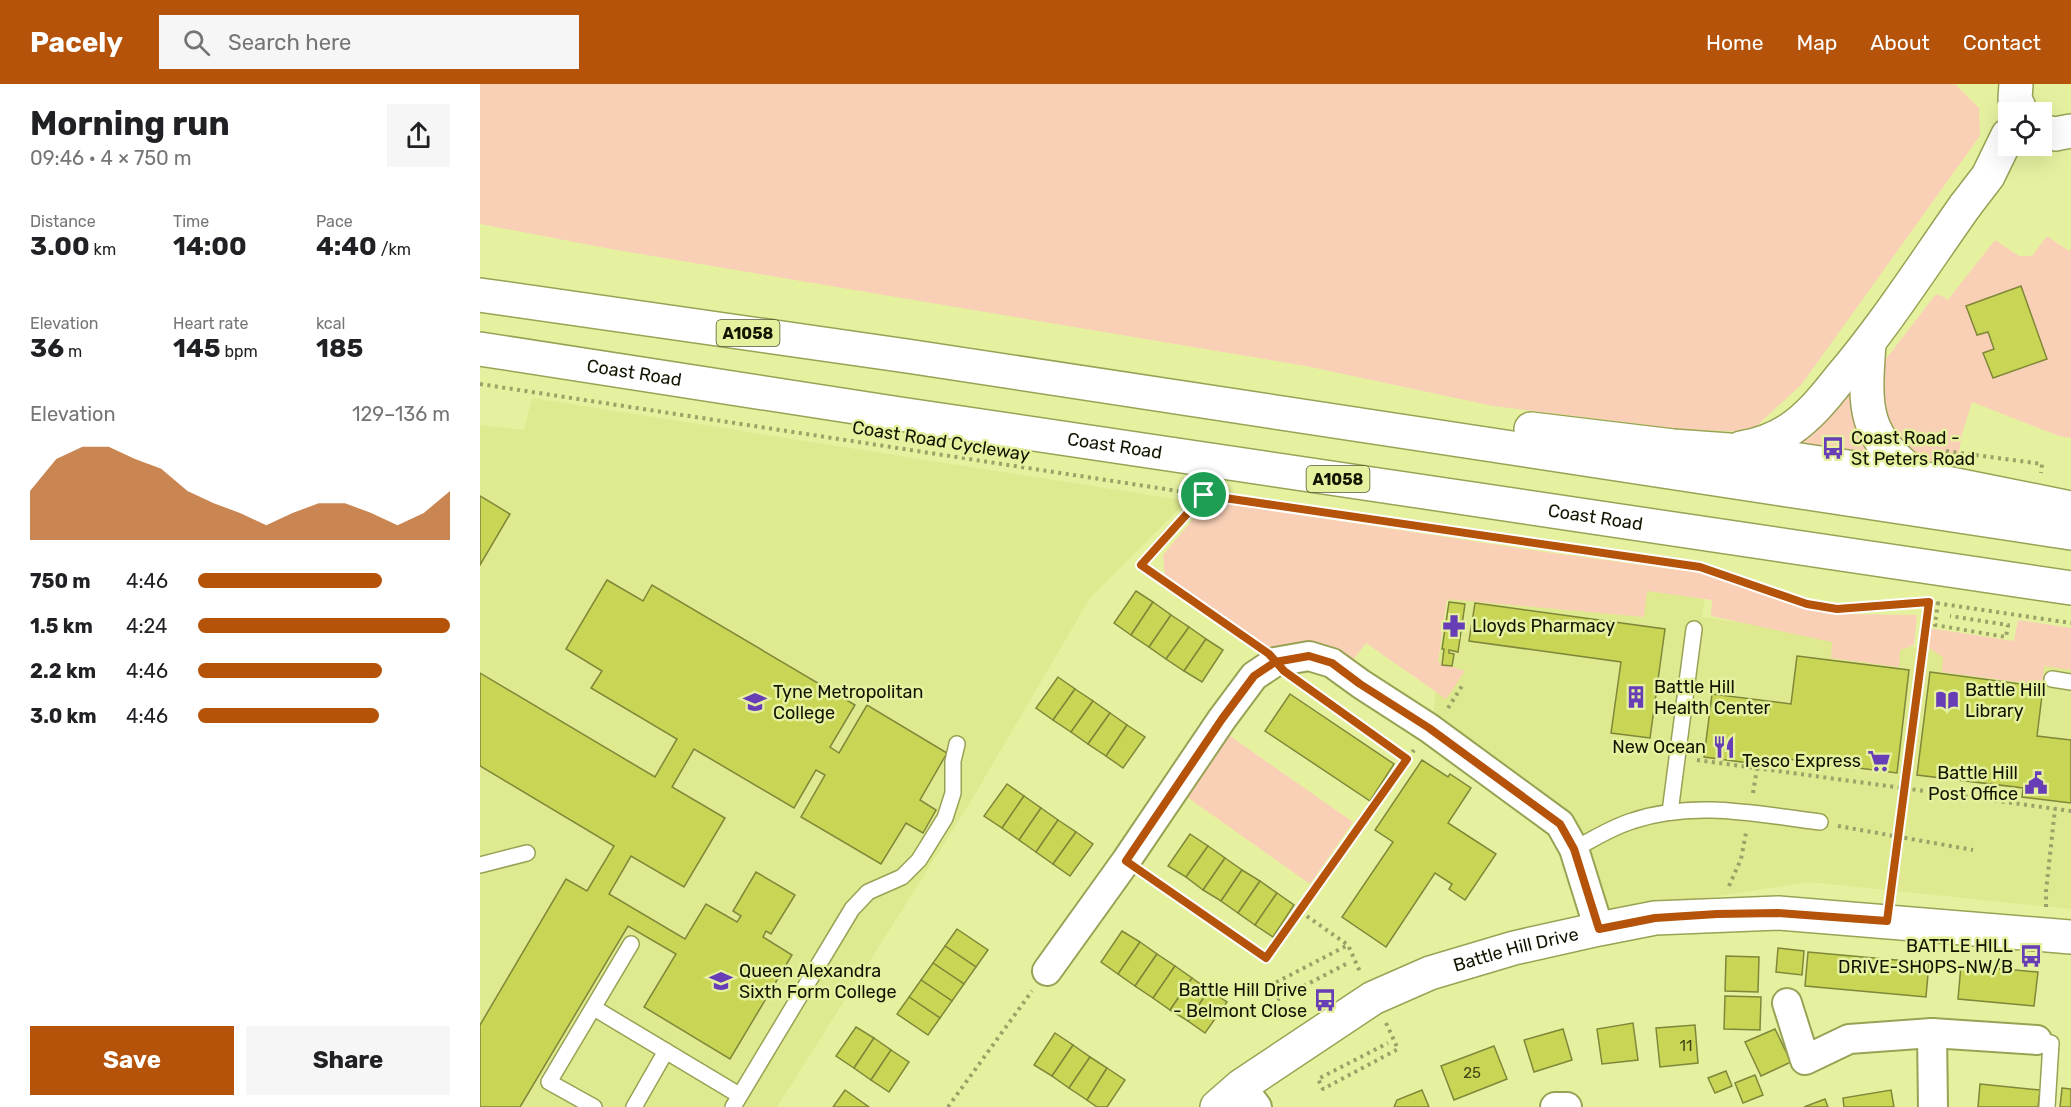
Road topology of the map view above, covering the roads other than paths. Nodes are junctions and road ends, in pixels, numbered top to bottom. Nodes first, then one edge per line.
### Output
1 (2071, 131) edge
2 (2052, 133) edge
3 (1998, 156) edge
4 (2012, 156) edge
5 (1988, 176) junction
6 (480, 287) edge
7 (480, 295) edge
8 (588, 310) junction
9 (1869, 344) junction
10 (480, 349) edge
11 (907, 356) junction
12 (480, 358) edge
13 (606, 368) junction
14 (1729, 450) junction
15 (1921, 478) junction
16 (2071, 508) edge
17 (2071, 533) edge
18 (2071, 588) edge
19 (1694, 629) dead end
20 (2052, 679) dead end
21 (2071, 682) edge
22 (957, 744) dead end
23 (1670, 812) junction
24 (1820, 822) road end
25 (1574, 849) junction
26 (527, 853) dead end
27 (480, 865) edge
28 (1599, 929) junction
29 (2059, 936) edge
30 (631, 944) dead end
31 (1047, 971) road end
32 (1788, 1003) dead end
33 (594, 1008) junction
34 (1932, 1033) junction
35 (2037, 1040) joint
36 (666, 1051) junction
37 (1249, 1096) edge
38 (736, 1101) edge
39 (594, 1107) edge
40 (634, 1107) edge
41 (1216, 1107) edge
42 (1555, 1107) edge
43 (1567, 1107) edge
44 (1933, 1107) edge
45 (2047, 1107) edge

1 - 2 main road
3 - 5 main road
4 - 5 main road
5 - 9 main road
6 - 8 main road
7 - 8 main road, A1058
8 - 11 main road, A1058
9 - 14 main road
9 - 15 main road
10 - 13 main road, Coast Road / A1058
11 - 14 main road
11 - 17 main road, A1058
12 - 13 main road
13 - 18 main road, Coast Road / A1058
14 - 15 main road
15 - 16 main road
19 - 23 lane
20 - 21 lane
22 - 38 lane
23 - 24 lane
23 - 25 lane
25 - 28 street
25 - 31 street
26 - 27 lane
28 - 29 main road, Battle Hill Drive
28 - 37 main road, Battle Hill Drive
30 - 33 lane
32 - 34 street
33 - 36 lane
33 - 39 lane
34 - 35 street
34 - 44 street
35 - 45 lane
36 - 38 lane
36 - 40 lane
37 - 41 main road, Battle Hill Drive
42 - 43 street

